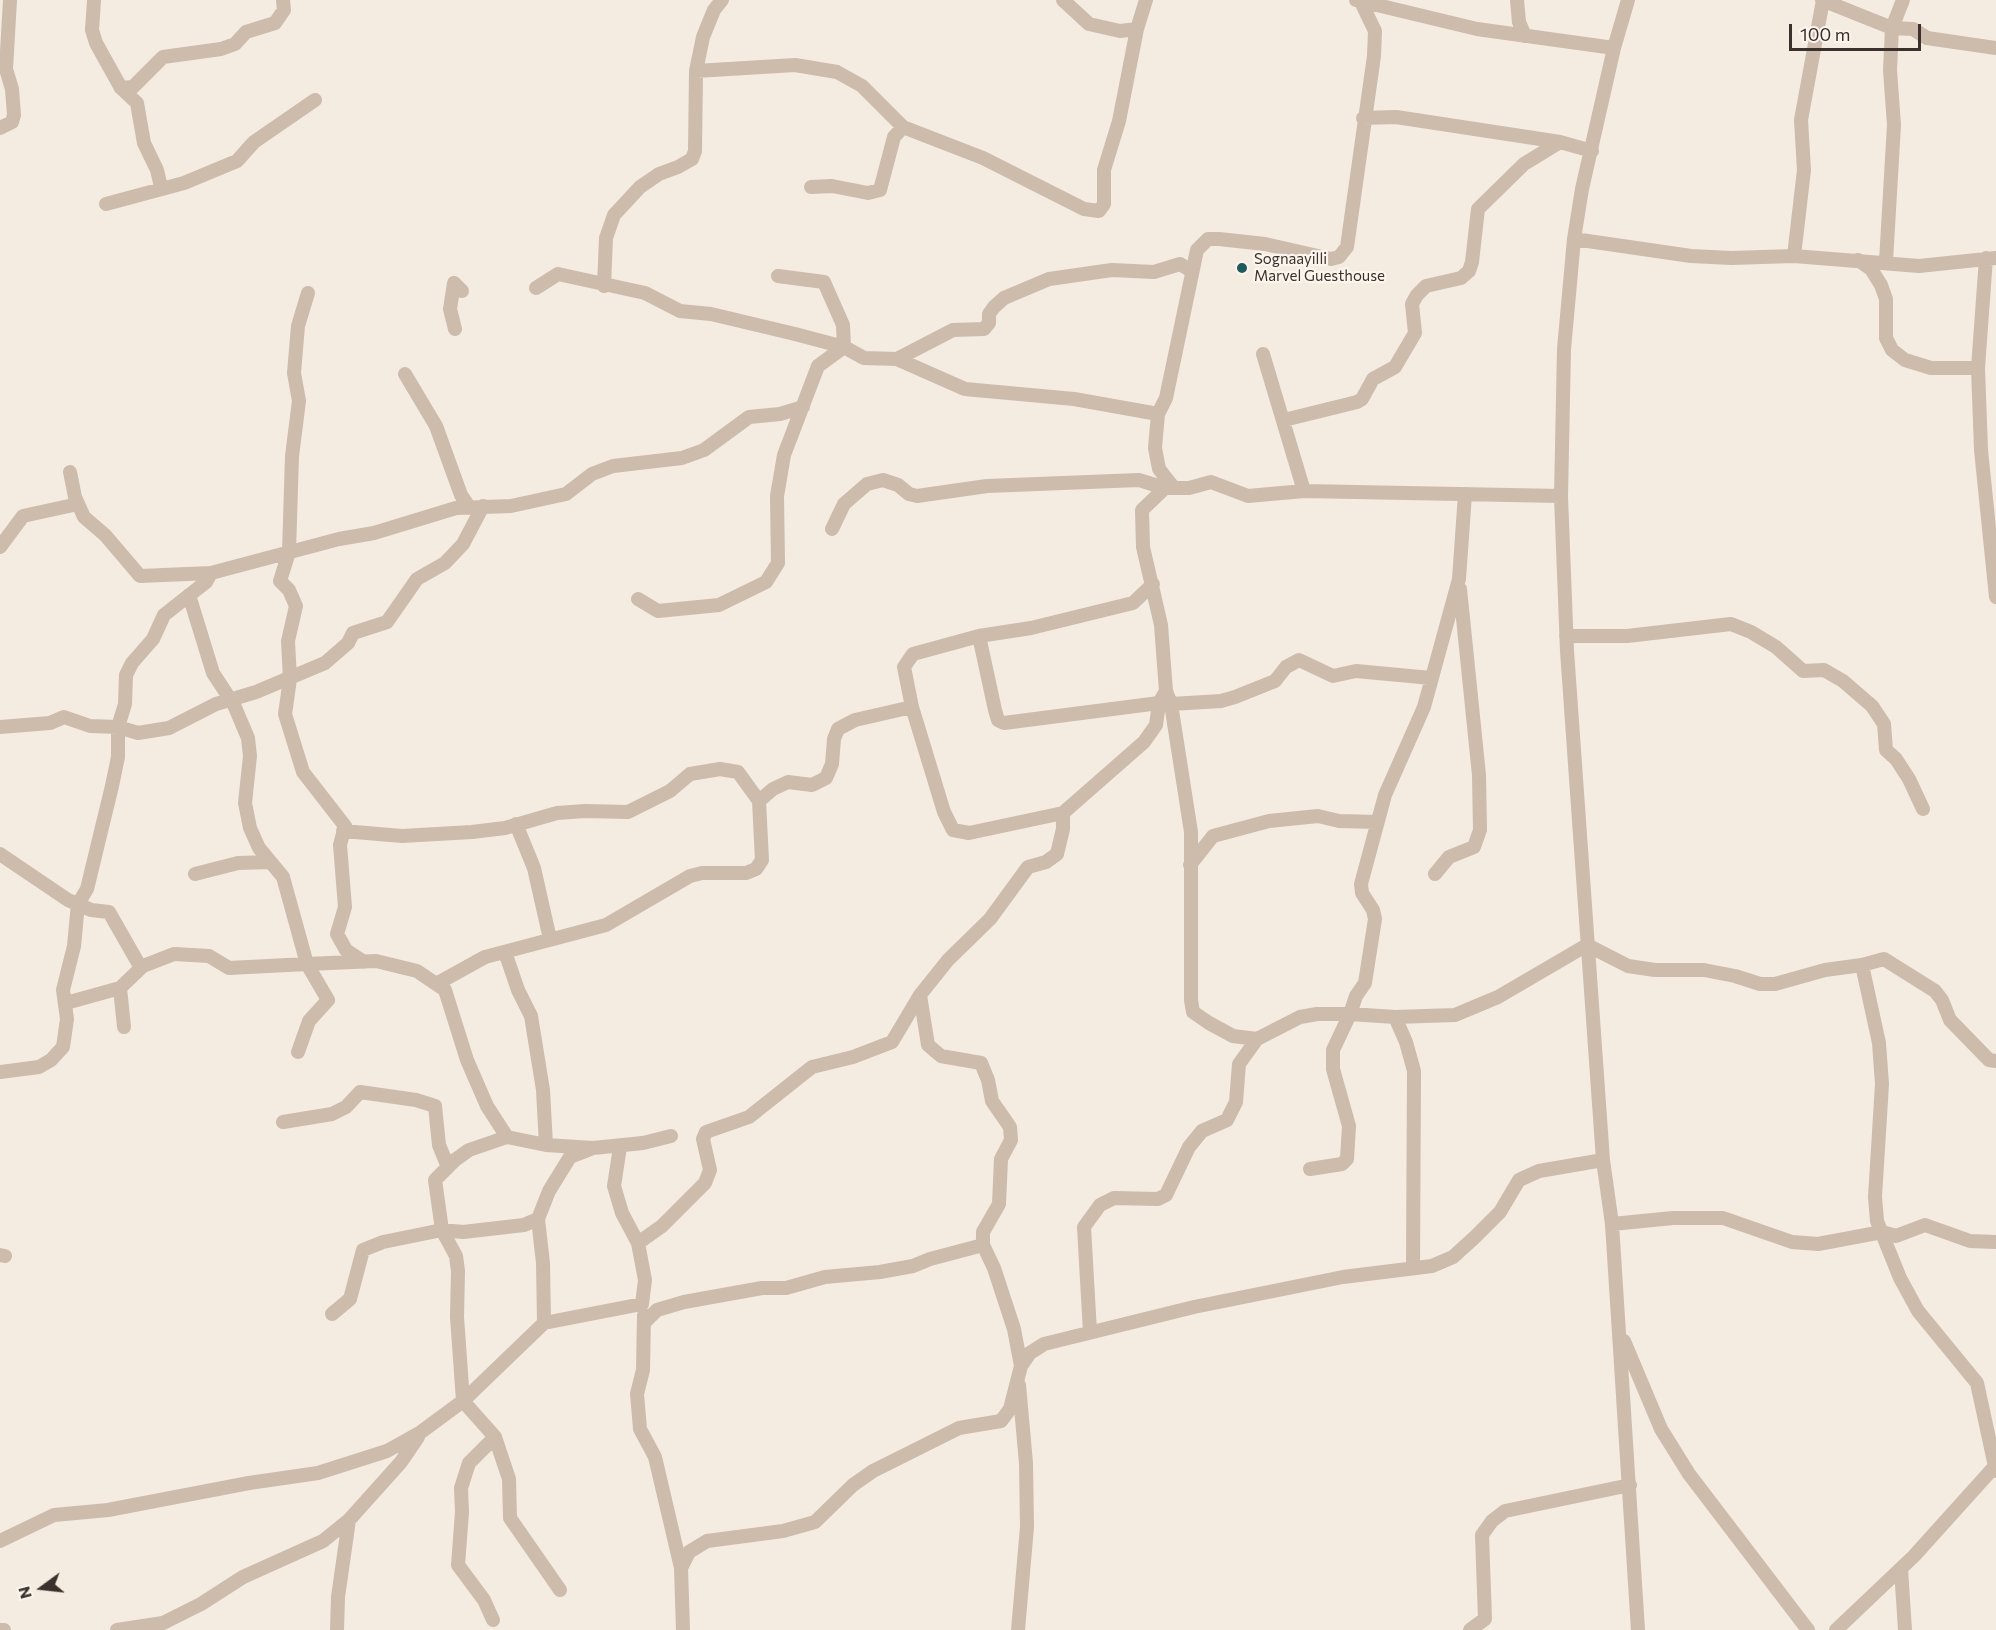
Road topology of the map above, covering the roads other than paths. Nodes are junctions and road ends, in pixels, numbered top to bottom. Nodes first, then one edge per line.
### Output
1 (10, 0) edge
2 (94, 0) edge
3 (283, 0) edge
4 (722, 0) edge
5 (1063, 0) edge
6 (1146, 0) edge
7 (1517, 0) edge
8 (1628, 0) edge
9 (1822, 0) edge
10 (1903, 0) edge
11 (1358, 1) edge
12 (1137, 28) junction
13 (1892, 28) junction
14 (1525, 36) junction
15 (1614, 48) junction
16 (1996, 48) edge
17 (696, 71) junction
18 (121, 88) junction
19 (315, 100) dead end
20 (1363, 118) junction
21 (903, 127) junction
22 (0, 128) edge
23 (1560, 142) junction
24 (1592, 151) junction
25 (161, 187) junction
26 (811, 187) dead end
27 (106, 204) dead end
28 (1574, 239) junction
29 (1794, 256) junction
30 (1991, 258) edge
31 (1858, 260) junction
32 (1886, 261) junction
33 (1190, 270) junction
34 (778, 276) dead end
35 (604, 286) junction
36 (536, 288) dead end
37 (462, 291) dead end
38 (308, 293) dead end
39 (455, 330) dead end
40 (844, 347) junction
41 (1263, 354) dead end
42 (897, 359) junction
43 (1978, 368) junction
44 (405, 374) dead end
45 (803, 407) junction
46 (1158, 414) junction
47 (1284, 420) junction
48 (1981, 450) junction
49 (1996, 450) edge
50 (70, 472) dead end
51 (1169, 488) junction
52 (1304, 491) junction
53 (1465, 494) junction
54 (1561, 496) junction
55 (78, 504) junction
56 (476, 507) junction
57 (832, 529) dead end
58 (1994, 539) edge
59 (0, 547) edge
60 (289, 552) junction
61 (211, 573) junction
62 (1460, 579) junction
63 (1153, 584) junction
64 (189, 594) junction
65 (1996, 597) edge
66 (638, 599) dead end
67 (979, 636) junction
68 (1566, 636) junction
69 (1431, 678) junction
70 (290, 679) junction
71 (1165, 700) junction
72 (231, 701) junction
73 (912, 707) junction
74 (0, 727) edge
75 (117, 727) junction
76 (759, 801) junction
77 (1923, 809) dead end
78 (1063, 813) junction
79 (1377, 822) junction
80 (516, 824) junction
81 (343, 831) junction
82 (0, 855) edge
83 (270, 862) junction
84 (1190, 865) junction
85 (195, 874) dead end
86 (1435, 874) dead end
87 (78, 904) junction
88 (550, 939) junction
89 (1587, 945) junction
90 (506, 952) junction
91 (364, 962) junction
92 (307, 964) junction
93 (1862, 965) junction
94 (141, 968) junction
95 (438, 983) junction
96 (120, 988) junction
97 (920, 994) junction
98 (66, 1003) junction
99 (1350, 1014) junction
100 (1395, 1017) junction
101 (124, 1028) dead end
102 (1257, 1039) junction
103 (298, 1052) dead end
104 (1996, 1061) edge
105 (0, 1072) edge
106 (283, 1122) dead end
107 (671, 1136) dead end
108 (507, 1137) junction
109 (546, 1145) junction
110 (620, 1147) dead end
111 (593, 1148) junction
112 (1604, 1160) junction
113 (448, 1167) junction
114 (1310, 1169) dead end
115 (538, 1219) junction
116 (1612, 1224) junction
117 (442, 1230) junction
118 (1882, 1232) junction
119 (1996, 1242) edge
120 (638, 1243) junction
121 (983, 1245) junction
122 (1413, 1268) junction
123 (642, 1304) junction
124 (332, 1314) dead end
125 (645, 1322) junction
126 (544, 1323) junction
127 (1619, 1328) junction
128 (1090, 1332) junction
129 (1021, 1366) junction
130 (1018, 1380) junction
131 (463, 1401) junction
132 (421, 1432) junction
133 (495, 1437) junction
134 (1995, 1467) edge
135 (1630, 1485) junction
136 (349, 1520) junction
137 (0, 1537) edge
138 (681, 1569) junction
139 (1901, 1569) junction
140 (560, 1590) dead end
141 (493, 1620) dead end
142 (1021, 1626) edge
143 (117, 1630) edge
144 (337, 1630) edge
145 (682, 1630) edge
146 (1470, 1630) edge
147 (1638, 1630) edge
148 (1808, 1630) edge
149 (1837, 1630) edge
150 (1905, 1630) edge

1 - 22 street
2 - 18 street
3 - 18 street
4 - 17 street
5 - 12 street
6 - 12 street
7 - 14 street
8 - 15 street
9 - 13 street
9 - 29 street
10 - 13 street
11 - 14 street
11 - 20 street
12 - 21 street
13 - 16 street
13 - 32 street
14 - 15 street
15 - 24 street
17 - 21 street
17 - 35 street
18 - 25 street
19 - 25 street
20 - 23 street
20 - 33 street
21 - 26 street
23 - 24 street
23 - 47 street
24 - 28 street
25 - 27 street
28 - 29 street
28 - 54 street
29 - 31 street
30 - 32 street
30 - 43 street
31 - 32 street
31 - 43 street
33 - 42 street
33 - 46 street
34 - 40 street
35 - 36 street
35 - 40 street
37 - 39 street
38 - 60 street
40 - 42 street
40 - 45 street
41 - 47 street
42 - 46 street
43 - 48 street
44 - 56 street
45 - 56 street
45 - 66 street
46 - 51 street
47 - 52 street
48 - 49 street
48 - 58 street
50 - 55 street
51 - 52 street
51 - 57 street
51 - 63 street
52 - 53 street
53 - 54 street
53 - 62 street
54 - 68 street
55 - 59 street
55 - 61 street
56 - 60 street
56 - 70 street
58 - 65 street
60 - 61 street
60 - 70 street
61 - 64 street
62 - 69 street
62 - 86 street
63 - 67 street
63 - 71 street
64 - 72 street
64 - 75 street
67 - 71 street
67 - 73 street
68 - 77 street
68 - 89 street
69 - 71 street
69 - 79 street
70 - 72 street
70 - 81 street
71 - 78 street
71 - 84 street
72 - 75 street
72 - 83 street
73 - 76 street
73 - 78 street
74 - 75 street
75 - 87 street
76 - 80 street
76 - 88 street
78 - 97 street
79 - 84 street
79 - 99 street
80 - 81 street
80 - 88 street
81 - 91 street
82 - 87 street
83 - 85 street
83 - 92 street
84 - 102 street
87 - 94 street
87 - 98 street
88 - 90 street
89 - 93 street
89 - 100 street
89 - 112 street
90 - 95 street
90 - 109 street
91 - 92 street
91 - 95 street
92 - 94 street
92 - 103 street
93 - 104 street
93 - 118 street
94 - 96 street
95 - 108 street
96 - 98 street
96 - 101 street
97 - 120 street
97 - 121 street
98 - 105 street
99 - 100 street
99 - 102 street
99 - 114 street
100 - 122 street
102 - 128 street
106 - 113 street
107 - 111 street
108 - 109 street
108 - 113 street
109 - 111 street
110 - 120 street
111 - 115 street
112 - 116 street
112 - 122 street
113 - 117 street
115 - 117 street
115 - 126 street
116 - 118 street
116 - 127 street
117 - 124 street
117 - 131 street
118 - 119 street
118 - 134 street
120 - 123 street
121 - 125 street
121 - 129 street
122 - 128 street
123 - 125 street
123 - 126 street
125 - 138 street
126 - 131 street
127 - 135 street
127 - 148 street
128 - 129 street
129 - 130 street
130 - 138 street
130 - 142 street
131 - 132 street
131 - 133 street
132 - 136 street
132 - 137 street
133 - 140 street
133 - 141 street
134 - 139 street
135 - 146 street
135 - 147 street
136 - 143 street
136 - 144 street
138 - 145 street
139 - 149 street
139 - 150 street

